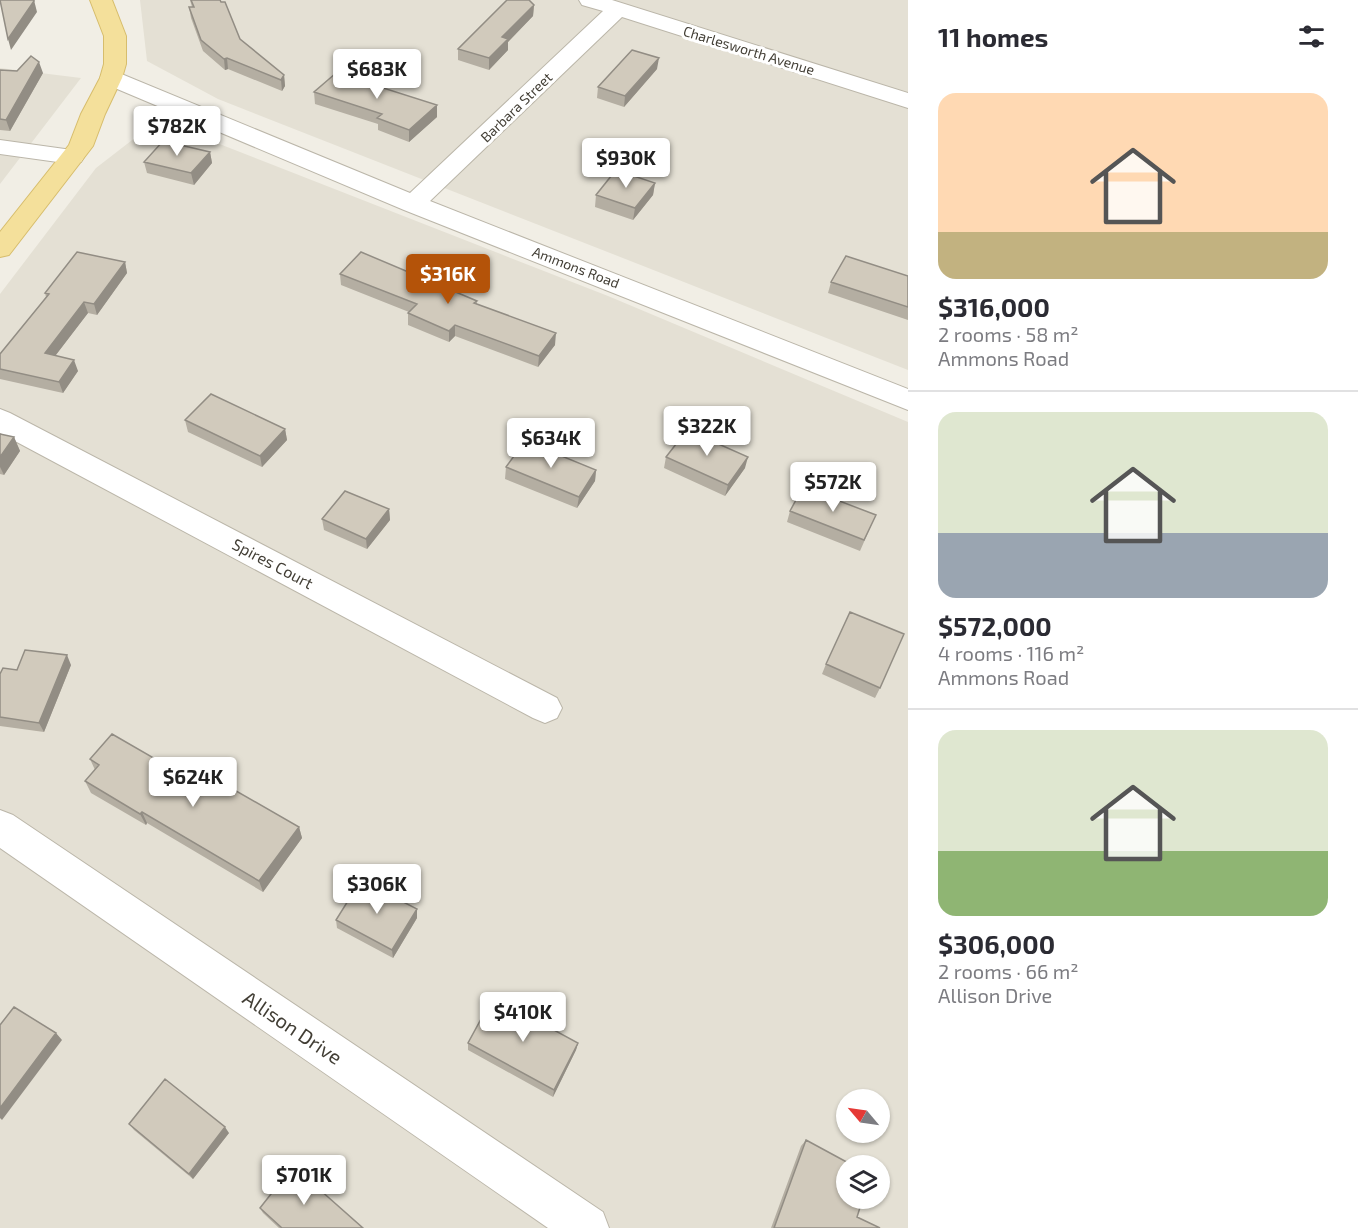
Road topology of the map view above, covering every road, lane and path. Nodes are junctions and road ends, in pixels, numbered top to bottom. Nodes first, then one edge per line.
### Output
1 (101, 0) edge
2 (591, 0) edge
3 (618, 9) junction
4 (111, 78) junction
5 (908, 101) edge
6 (0, 147) edge
7 (72, 157) junction
8 (413, 204) junction
9 (0, 249) edge
10 (908, 400) edge
11 (0, 420) edge
12 (545, 708) dead end
13 (0, 827) edge
14 (586, 1228) edge

1 - 4 main road
2 - 3 street, Charlesworth Avenue
3 - 5 street, Charlesworth Avenue
3 - 8 street, Barbara Street
4 - 7 main road
4 - 8 street, Ammons Road
6 - 7 street
7 - 9 main road
8 - 10 street, Ammons Road
11 - 12 street, Spires Court
13 - 14 street, Allison Drive

